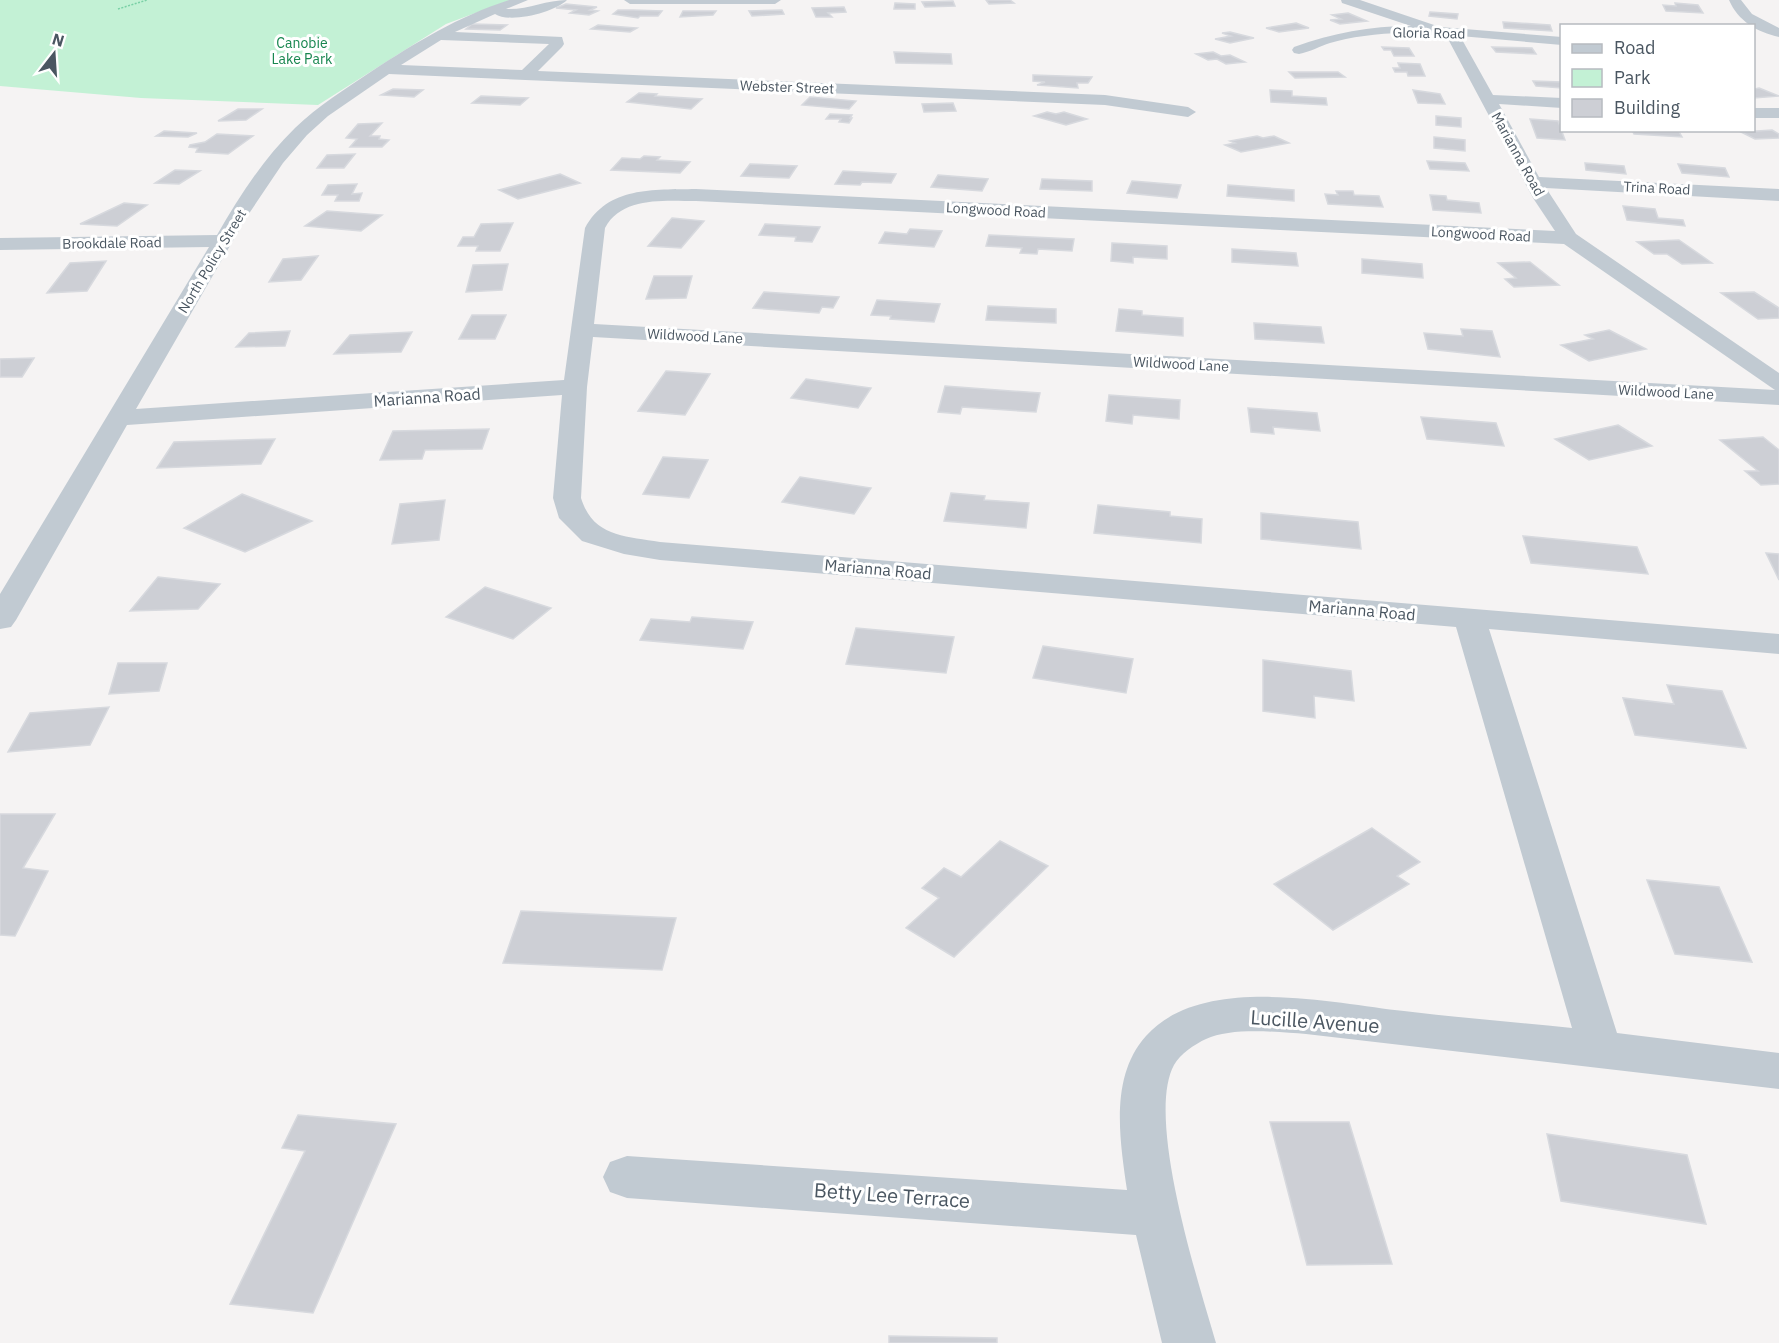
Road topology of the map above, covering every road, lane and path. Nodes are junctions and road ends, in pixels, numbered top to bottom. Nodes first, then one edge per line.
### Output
1 (147, 0) edge
2 (522, 0) edge
3 (561, 0) edge
4 (630, 0) edge
5 (775, 0) edge
6 (1347, 0) edge
7 (484, 4) edge
8 (1738, 6) edge
9 (118, 9) dead end
10 (1768, 14) dead end
11 (1443, 32) junction
12 (1779, 33) edge
13 (436, 36) junction
14 (1560, 40) edge
15 (1299, 50) dead end
16 (384, 69) junction
17 (525, 76) junction
18 (1488, 99) junction
19 (1560, 103) edge
20 (1188, 112) dead end
21 (1755, 113) edge
22 (1779, 113) edge
23 (1534, 182) junction
24 (1779, 195) edge
25 (1569, 238) junction
26 (225, 241) junction
27 (0, 244) edge
28 (582, 330) junction
29 (1779, 384) edge
30 (575, 387) junction
31 (1779, 398) edge
32 (117, 418) junction
33 (1470, 619) junction
34 (0, 620) edge
35 (1779, 644) edge
36 (1600, 1048) junction
37 (1779, 1071) edge
38 (627, 1177) dead end
39 (1156, 1214) junction
40 (1189, 1343) edge

1 - 9 path
2 - 7 street, North Policy Street
3 - 7 street
4 - 5 street
6 - 11 street, Marianna Road
7 - 13 street, North Policy Street
8 - 10 street
8 - 12 street
11 - 14 street, Gloria Road
11 - 15 street, Gloria Road
11 - 18 street, Marianna Road
13 - 16 street, North Policy Street
13 - 17 street
16 - 17 street, Webster Street
16 - 26 street, North Policy Street
17 - 20 street, Webster Street
18 - 19 street
18 - 23 street, Marianna Road
21 - 22 street
23 - 24 street, Trina Road
23 - 25 street, Marianna Road
25 - 28 street, Longwood Road
25 - 29 street, Marianna Road
26 - 27 street, Brookdale Road
26 - 32 street, North Policy Street
28 - 30 street, Longwood Road
28 - 31 street, Wildwood Lane
30 - 32 street, Marianna Road
30 - 33 street, Marianna Road
32 - 34 street, North Policy Street
33 - 35 street, Marianna Road
33 - 36 street
36 - 37 street, Lucille Avenue
36 - 39 street, Lucille Avenue
38 - 39 street, Betty Lee Terrace
39 - 40 street, Lucille Avenue

